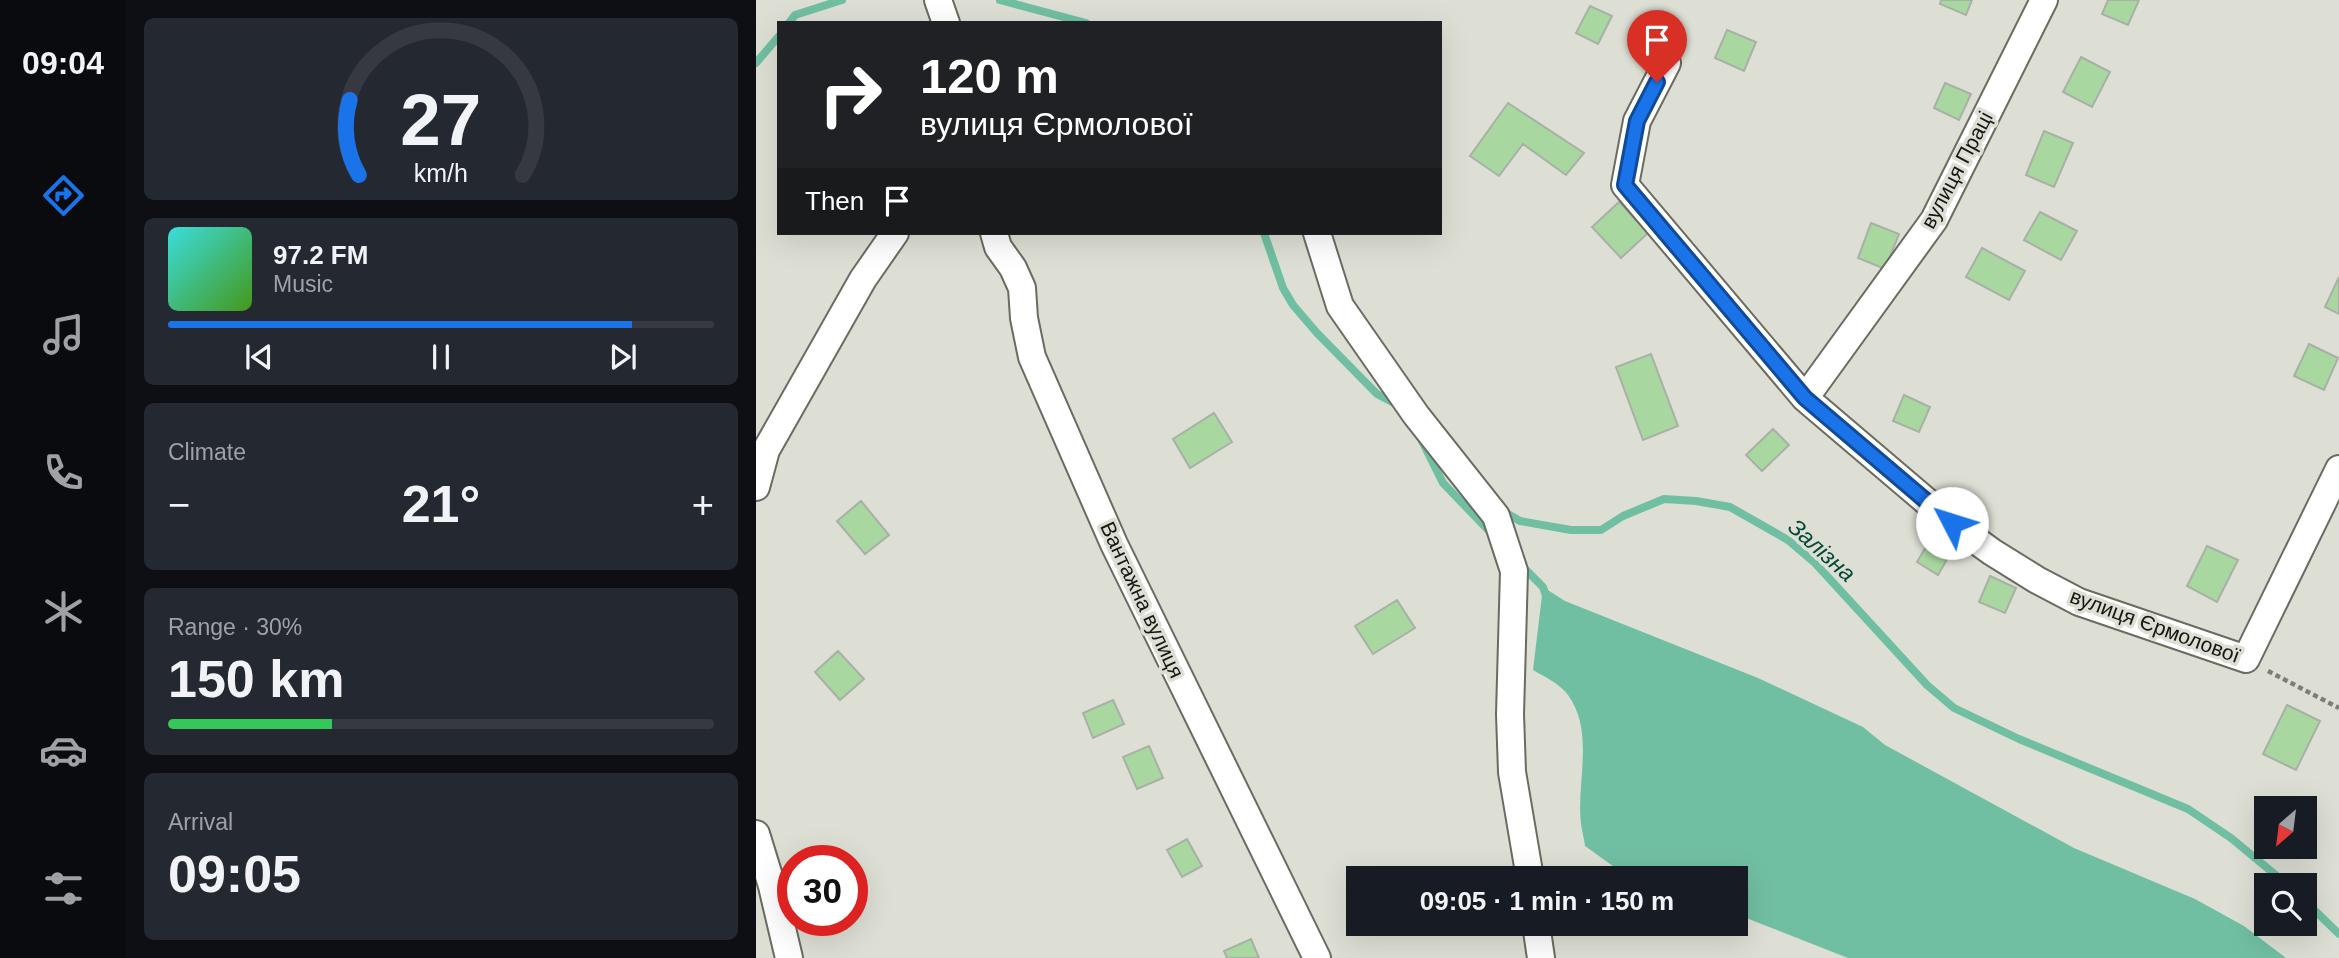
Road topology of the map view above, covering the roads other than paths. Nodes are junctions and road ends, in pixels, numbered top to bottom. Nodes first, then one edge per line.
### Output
1 (2044, 0) edge
2 (1667, 63) dead end
3 (894, 235) edge
4 (995, 235) edge
5 (1318, 235) edge
6 (1805, 398) junction
7 (2339, 469) edge
8 (756, 486) edge
9 (756, 834) edge
10 (1528, 866) edge
11 (1538, 936) edge
12 (789, 958) edge
13 (1317, 958) edge
14 (1541, 958) edge

1 - 6 street, вулиця Праці
2 - 6 street, вулиця Єрмолової
3 - 8 street
4 - 13 street, Вантажна вулиця
5 - 10 street
6 - 7 street, вулиця Єрмолової
9 - 12 street
11 - 14 street

